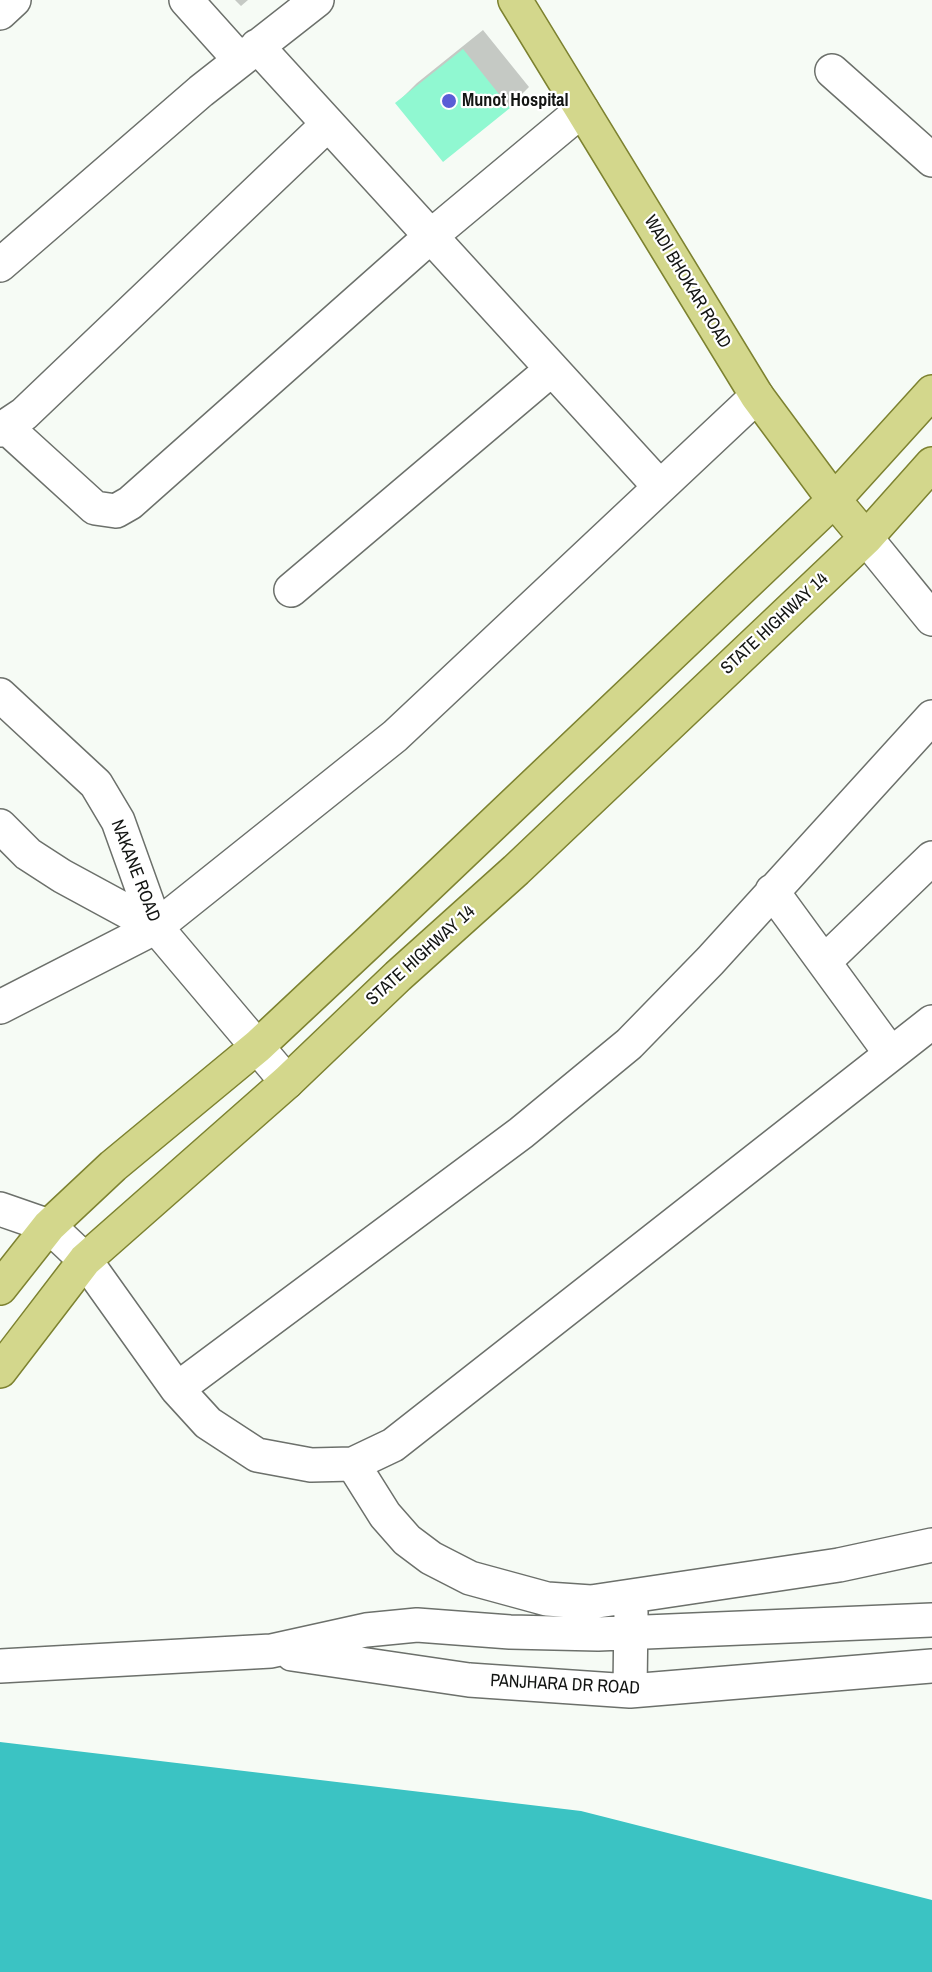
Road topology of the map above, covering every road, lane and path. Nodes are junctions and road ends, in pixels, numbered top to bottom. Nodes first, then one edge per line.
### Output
1 (14, 0) edge
2 (186, 0) edge
3 (317, 0) edge
4 (515, 0) edge
5 (0, 13) edge
6 (248, 53) junction
7 (832, 71) dead end
8 (582, 110) junction
9 (328, 124) junction
10 (932, 160) edge
11 (431, 236) junction
12 (0, 265) edge
13 (552, 369) junction
14 (932, 392) edge
15 (757, 396) junction
16 (3, 429) edge
17 (932, 464) edge
18 (660, 487) junction
19 (834, 500) junction
20 (860, 544) junction
21 (291, 590) dead end
22 (932, 619) edge
23 (0, 694) edge
24 (932, 717) edge
25 (0, 826) edge
26 (932, 858) edge
27 (772, 891) junction
28 (156, 927) junction
29 (824, 962) junction
30 (0, 1006) edge
31 (932, 1022) edge
32 (258, 1046) junction
33 (891, 1054) junction
34 (287, 1082) junction
35 (0, 1209) edge
36 (49, 1226) junction
37 (85, 1260) junction
38 (0, 1288) edge
39 (0, 1371) edge
40 (177, 1389) junction
41 (353, 1464) junction
42 (932, 1545) edge
43 (632, 1596) junction
44 (932, 1620) edge
45 (631, 1632) junction
46 (271, 1651) junction
47 (0, 1666) edge
48 (932, 1666) edge
49 (630, 1691) junction

1 - 5 street
2 - 6 street
3 - 6 street
4 - 8 main road, WADI BHOKAR ROAD
6 - 9 street
6 - 12 street
7 - 10 street
8 - 11 street
8 - 15 main road, WADI BHOKAR ROAD
9 - 11 street
9 - 16 street
11 - 13 street
11 - 16 street
13 - 18 street
13 - 21 street
14 - 19 main road
15 - 18 street
15 - 19 main road, WADI BHOKAR ROAD
17 - 20 main road, STATE HIGHWAY 14
18 - 28 street
19 - 20 main road, WADI BHOKAR ROAD
19 - 32 main road
20 - 22 street
20 - 34 main road, STATE HIGHWAY 14
23 - 28 street, NAKANE ROAD
24 - 27 street
25 - 28 street
26 - 29 street
27 - 29 street
27 - 40 street
28 - 30 street
28 - 32 street, NAKANE ROAD
29 - 33 street
31 - 33 street
32 - 34 street, NAKANE ROAD
32 - 36 main road
33 - 41 street
34 - 37 main road, STATE HIGHWAY 14
35 - 36 street
36 - 37 street
36 - 38 main road
37 - 39 main road, STATE HIGHWAY 14
37 - 40 street
40 - 41 street
41 - 43 street
42 - 43 street
43 - 45 street
44 - 45 street, PANJHARA DR ROAD
45 - 46 street, PANJHARA DR ROAD
45 - 49 street
46 - 47 street, PANJHARA DR ROAD
46 - 49 street, PANJHARA DR ROAD
48 - 49 street, PANJHARA DR ROAD

